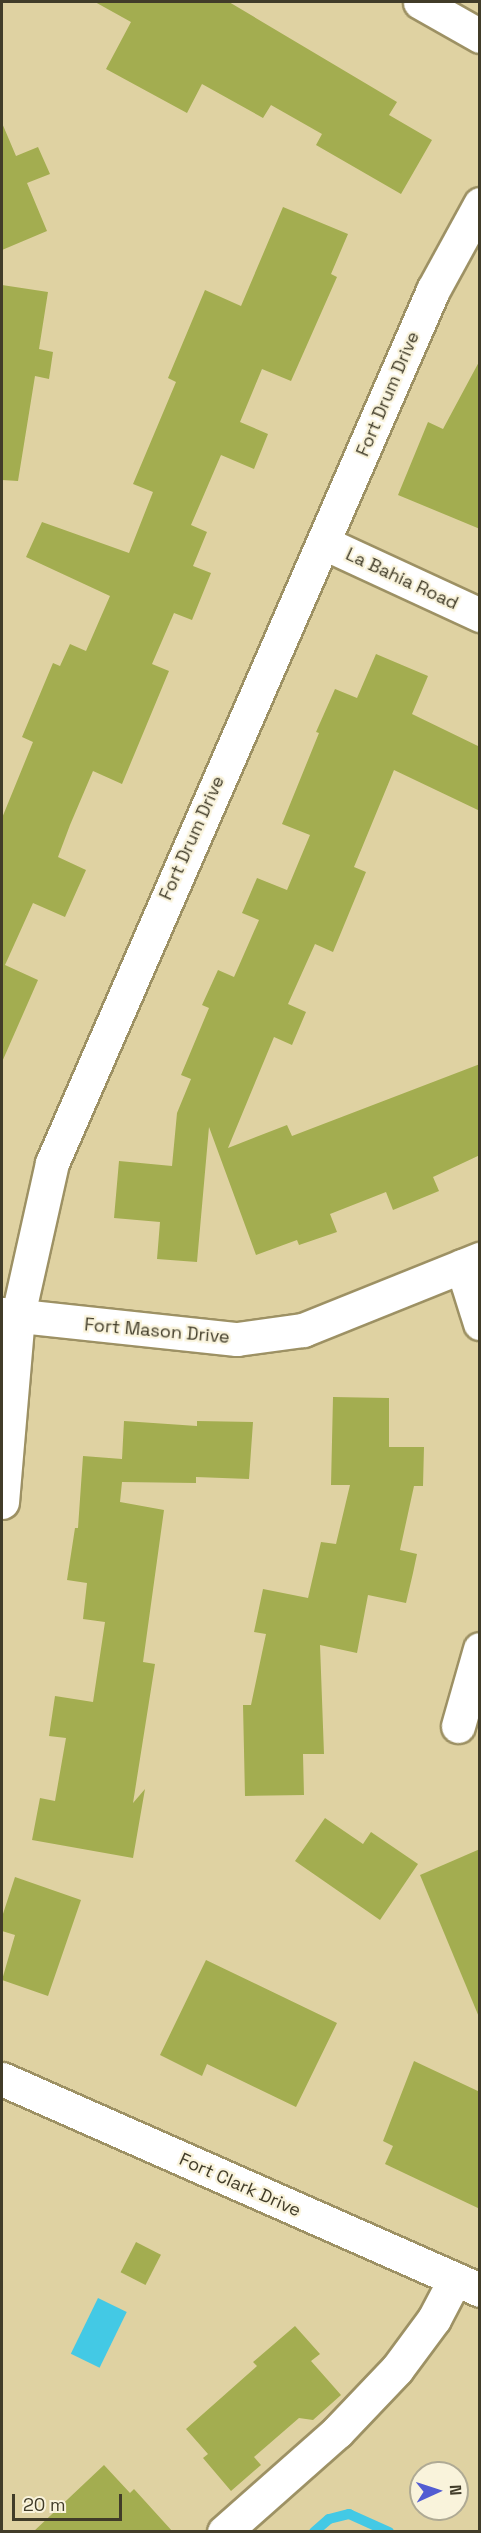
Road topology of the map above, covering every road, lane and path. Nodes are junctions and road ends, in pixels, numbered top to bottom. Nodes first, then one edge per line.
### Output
1 (420, 2) edge
2 (480, 36) edge
3 (480, 204) edge
4 (324, 543) junction
5 (480, 615) edge
6 (471, 1263) edge
7 (10, 1315) edge
8 (480, 1323) edge
9 (2, 1502) edge
10 (480, 1649) edge
11 (458, 1726) dead end
12 (2, 2079) edge
13 (467, 2285) edge
14 (224, 2532) edge

1 - 2 street
3 - 4 street, Fort Drum Drive
4 - 5 street, La Bahia Road
4 - 7 street, Fort Drum Drive
6 - 7 street, Fort Mason Drive
6 - 8 street
7 - 9 street, Fort Drum Drive
10 - 11 street
12 - 13 street, Fort Clark Drive
13 - 14 street

